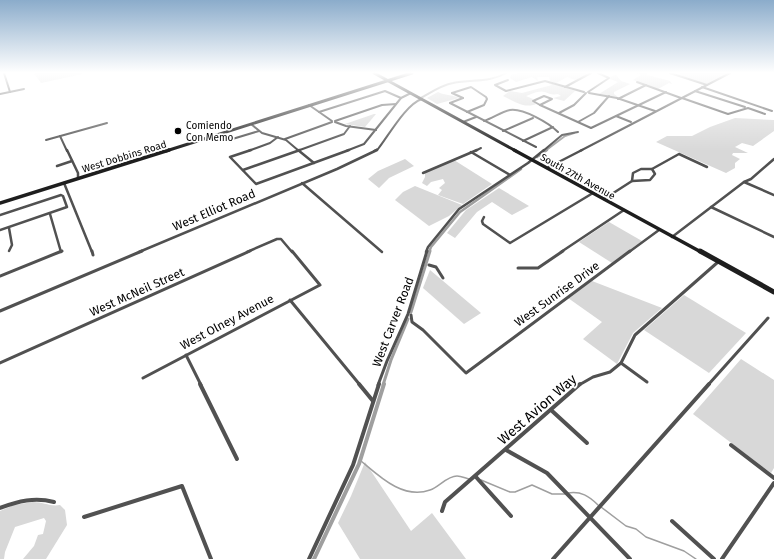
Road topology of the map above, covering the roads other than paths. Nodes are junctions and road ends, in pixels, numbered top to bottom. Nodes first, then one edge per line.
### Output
1 (328, 99) edge
2 (360, 99) edge
3 (400, 99) edge
4 (419, 99) edge
5 (422, 99) edge
6 (460, 99) edge
7 (487, 99) edge
8 (537, 99) edge
9 (552, 99) edge
10 (580, 99) edge
11 (606, 99) edge
12 (618, 99) edge
13 (653, 99) edge
14 (680, 99) edge
15 (685, 99) edge
16 (720, 99) edge
17 (737, 99) edge
18 (396, 104) junction
19 (309, 105) junction
20 (540, 105) junction
21 (640, 106) junction
22 (747, 108) junction
23 (654, 111) junction
24 (772, 111) dead end
25 (319, 112) junction
26 (467, 112) junction
27 (559, 113) junction
28 (765, 114) dead end
29 (616, 116) junction
30 (476, 117) junction
31 (533, 118) junction
32 (333, 121) junction
33 (484, 121) junction
34 (463, 122) junction
35 (578, 122) junction
36 (632, 122) junction
37 (107, 123) dead end
38 (252, 125) junction
39 (350, 126) junction
40 (553, 127) junction
41 (376, 130) junction
42 (259, 131) junction
43 (503, 131) junction
44 (558, 132) dead end
45 (578, 132) dead end
46 (60, 136) junction
47 (278, 137) junction
48 (285, 139) junction
49 (46, 140) dead end
50 (229, 140) dead end
51 (523, 141) junction
52 (536, 146) dead end
53 (481, 148) dead end
54 (299, 150) junction
55 (471, 152) junction
56 (532, 159) junction
57 (774, 159) edge
58 (72, 161) junction
59 (314, 163) junction
60 (57, 166) dead end
61 (707, 167) dead end
62 (547, 168) junction
63 (652, 168) junction
64 (243, 170) junction
65 (423, 173) dead end
66 (510, 175) junction
67 (78, 178) junction
68 (632, 181) junction
69 (744, 182) junction
70 (64, 183) junction
71 (302, 183) junction
72 (593, 193) junction
73 (774, 195) edge
74 (604, 199) junction
75 (0, 203) edge
76 (711, 207) junction
77 (624, 210) junction
78 (50, 214) junction
79 (0, 215) edge
80 (484, 217) dead end
81 (9, 228) junction
82 (659, 230) junction
83 (1, 231) edge
84 (672, 237) junction
85 (774, 237) edge
86 (9, 251) dead end
87 (382, 252) dead end
88 (93, 255) dead end
89 (718, 262) junction
90 (429, 265) dead end
91 (518, 268) dead end
92 (0, 276) edge
93 (443, 278) dead end
94 (320, 285) joint
95 (774, 292) edge
96 (290, 300) junction
97 (0, 311) edge
98 (411, 315) dead end
99 (768, 318) dead end
100 (186, 355) junction
101 (620, 362) junction
102 (0, 363) edge
103 (143, 378) dead end
104 (647, 382) dead end
105 (373, 401) junction
106 (551, 410) junction
107 (587, 443) dead end
108 (731, 445) dead end
109 (506, 450) junction
110 (236, 459) dead end
111 (476, 477) junction
112 (774, 478) edge
113 (774, 483) edge
114 (54, 502) dead end
115 (0, 508) edge
116 (442, 511) dead end
117 (511, 516) dead end
118 (84, 517) dead end
119 (590, 518) junction
120 (672, 521) dead end
121 (211, 559) edge
122 (309, 559) edge
123 (553, 559) edge
124 (630, 559) edge
125 (714, 559) edge
126 (722, 559) edge

1 - 19 street, West Dobbins Road
2 - 25 street
3 - 18 street
4 - 71 street, West Elliot Road
5 - 34 street, South 27th Avenue
6 - 26 street
7 - 26 street
8 - 20 street
9 - 20 street
10 - 27 street
11 - 35 street
12 - 21 street
13 - 21 street
14 - 23 street
15 - 22 street
16 - 22 street
17 - 24 street
18 - 32 street
18 - 41 street
19 - 25 street
19 - 38 street, West Dobbins Road
20 - 27 street
21 - 23 street
21 - 29 street
22 - 28 street
23 - 36 street
25 - 32 street
26 - 30 street
27 - 35 street
29 - 35 street
29 - 36 street
30 - 33 street
30 - 34 street
31 - 33 street
31 - 40 street
31 - 43 street
32 - 39 street
32 - 48 street
33 - 43 street
34 - 56 street, South 27th Avenue
36 - 62 street
37 - 46 street
38 - 42 street
38 - 67 street, West Dobbins Road
39 - 41 street
39 - 54 street
40 - 44 street
40 - 51 street
41 - 59 street
42 - 47 street
42 - 50 street
43 - 51 street
45 - 56 street, West Carver Road
46 - 49 street
46 - 58 street
47 - 48 street
47 - 64 street
48 - 54 street
51 - 52 street
53 - 55 street
54 - 59 street
54 - 64 street
55 - 65 street
55 - 66 street
56 - 62 street, South 27th Avenue
56 - 66 street, West Carver Road
57 - 69 street
58 - 60 street
58 - 67 street
59 - 64 street
61 - 63 street
62 - 72 street, South 27th Avenue
63 - 68 street
63 - 68 street
66 - 105 street, West Carver Road
67 - 70 street, West Dobbins Road
68 - 74 street
69 - 73 street
69 - 76 street
70 - 75 street, West Dobbins Road
70 - 88 street
71 - 87 street
71 - 97 street, West Elliot Road
72 - 74 street, South 27th Avenue
72 - 80 street
74 - 77 street, South 27th Avenue
76 - 84 street
76 - 85 street
77 - 82 street, South 27th Avenue
77 - 91 street
78 - 79 street
78 - 81 street
78 - 92 street
81 - 83 street
81 - 86 street
82 - 84 street, South 27th Avenue
82 - 98 street, West Sunrise Drive
84 - 89 street, South 27th Avenue
89 - 95 street, South 27th Avenue
89 - 101 street, West Avion Way
90 - 93 street
94 - 96 street, West Olney Avenue
94 - 102 street, West McNeil Street
96 - 100 street, West Olney Avenue
96 - 105 street
99 - 119 street
100 - 103 street, West Olney Avenue
100 - 110 street
101 - 104 street
101 - 106 street, West Avion Way
105 - 122 street, West Carver Road
106 - 107 street
106 - 109 street, West Avion Way
108 - 112 street
109 - 111 street, West Avion Way
109 - 119 street
111 - 116 street, West Avion Way
111 - 117 street
113 - 126 street
114 - 115 street
118 - 121 street
119 - 123 street
119 - 124 street
120 - 125 street

